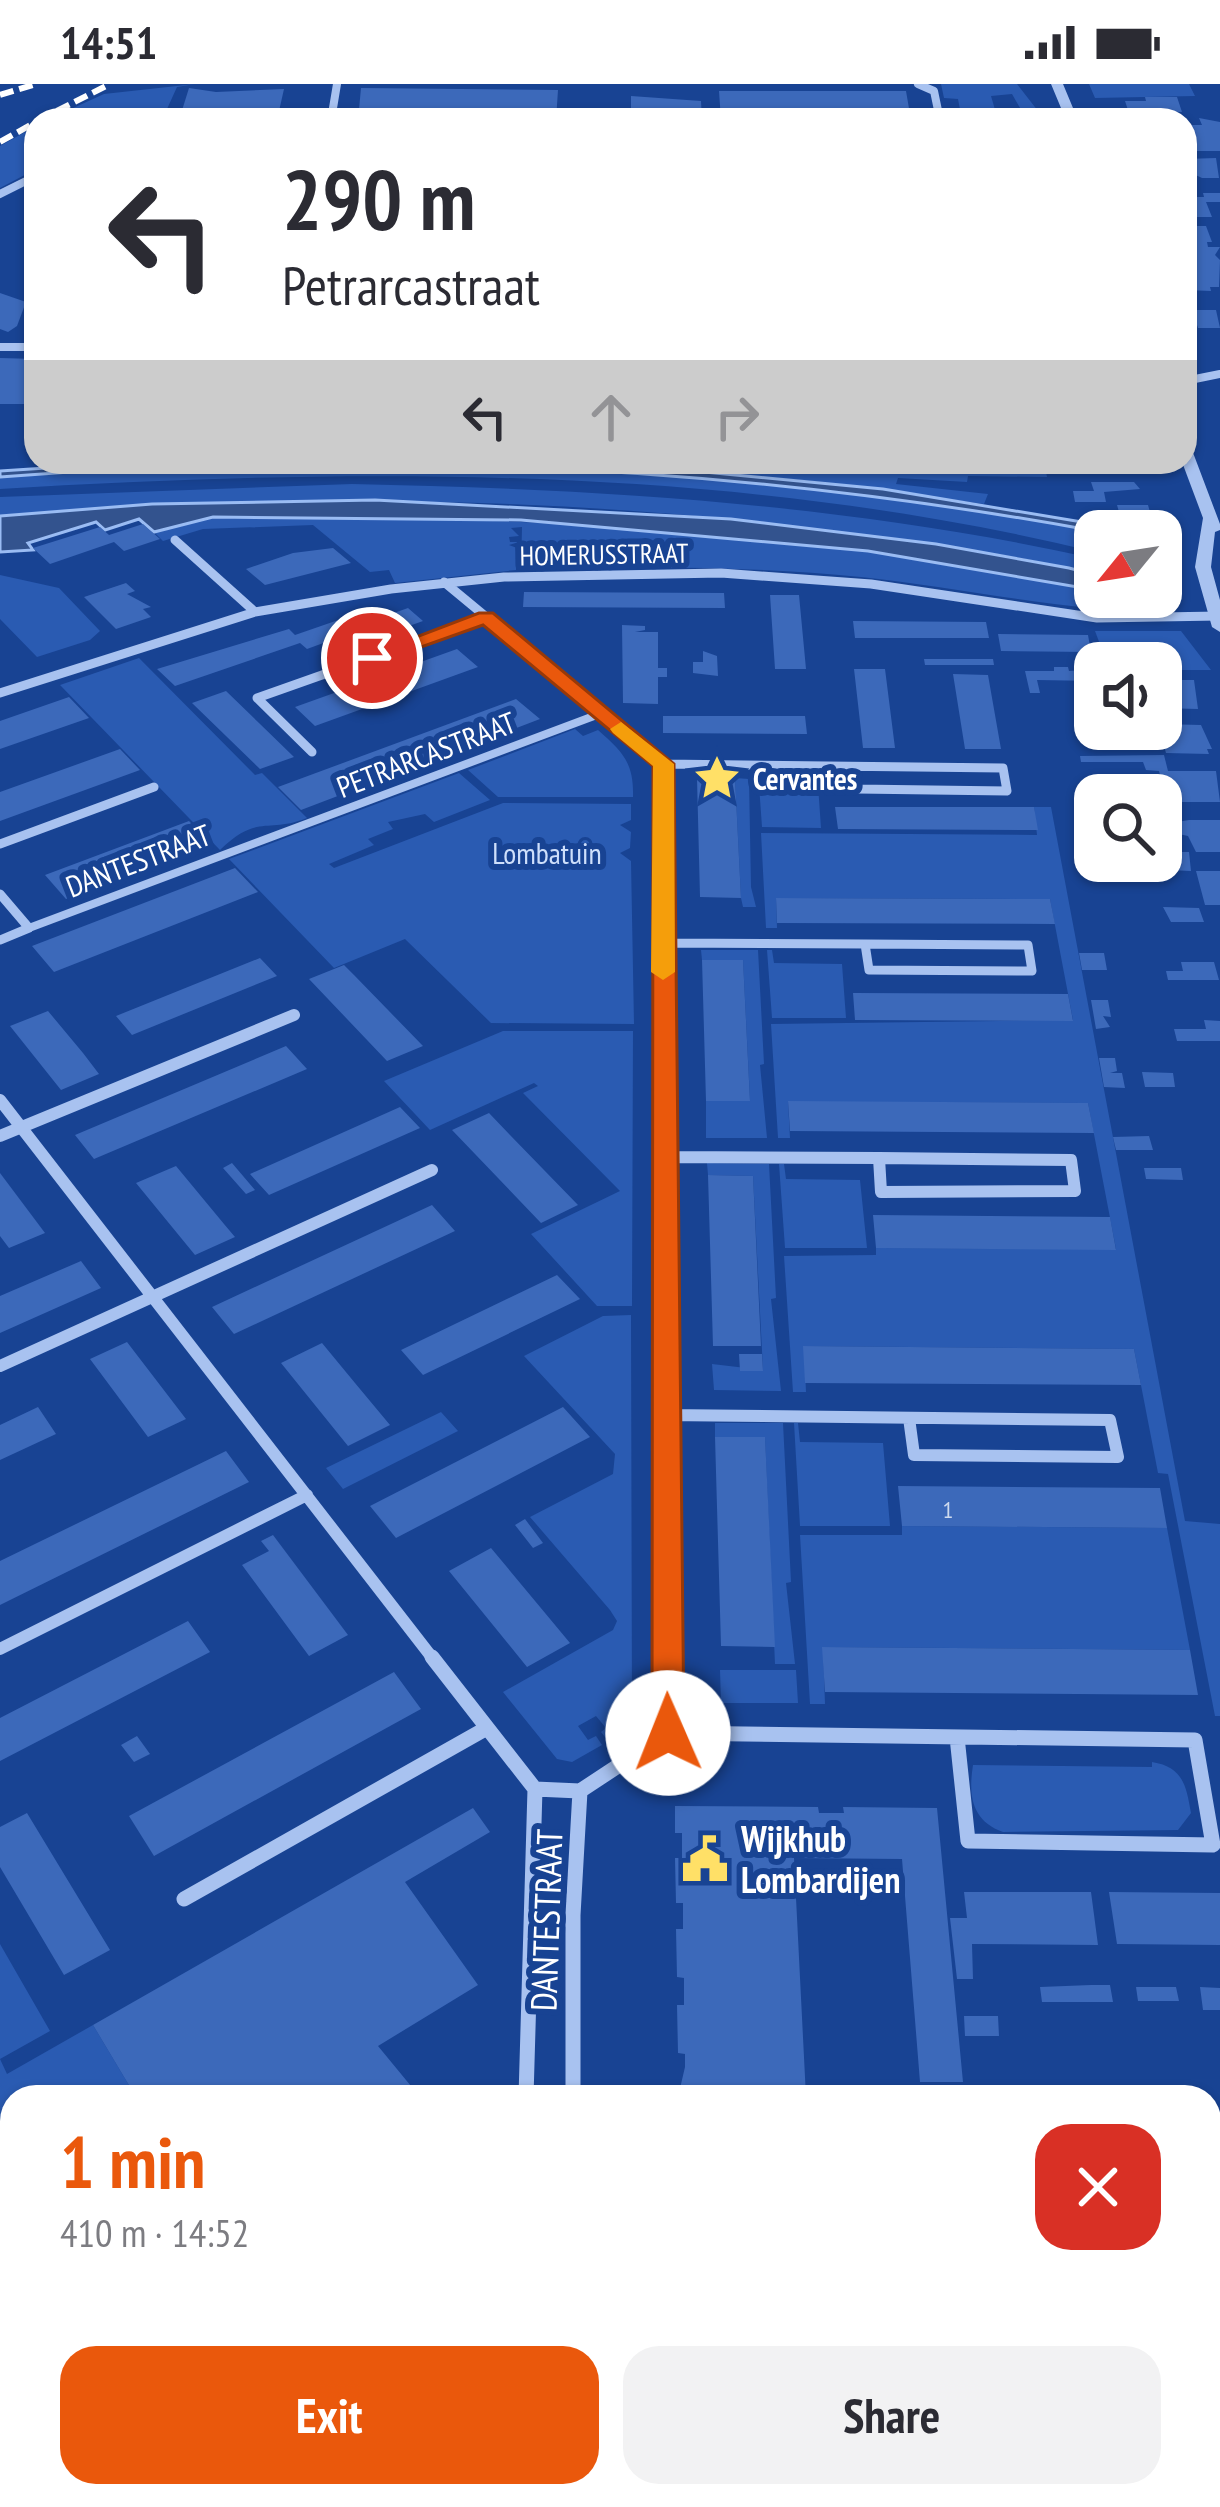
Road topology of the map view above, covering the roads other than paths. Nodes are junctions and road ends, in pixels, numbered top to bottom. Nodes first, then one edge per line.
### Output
1 (919, 84) edge
2 (938, 108) edge
3 (1193, 474) edge
4 (1209, 520) junction
5 (1220, 538) edge
6 (175, 540) dead end
7 (444, 582) junction
8 (254, 612) junction
9 (486, 617) junction
10 (1219, 620) edge
11 (0, 693) edge
12 (602, 713) junction
13 (312, 752) dead end
14 (664, 764) junction
15 (853, 767) junction
16 (154, 787) dead end
17 (266, 840) joint
18 (0, 844) edge
19 (0, 894) edge
20 (29, 928) junction
21 (0, 940) edge
22 (663, 944) junction
23 (865, 944) junction
24 (294, 1016) dead end
25 (0, 1100) edge
26 (21, 1127) junction
27 (0, 1136) edge
28 (666, 1157) junction
29 (879, 1158) junction
30 (432, 1170) dead end
31 (152, 1296) junction
32 (0, 1366) edge
33 (664, 1414) junction
34 (908, 1418) junction
35 (307, 1495) junction
36 (0, 1649) edge
37 (487, 1728) junction
38 (668, 1733) junction
39 (957, 1737) junction
40 (535, 1789) junction
41 (580, 1791) junction
42 (184, 1899) dead end
43 (526, 2085) edge
44 (572, 2085) edge

1 - 2 street
3 - 4 street
4 - 5 street
4 - 10 street
6 - 8 street
7 - 8 street, HOMERUSSTRAAT
7 - 9 street
7 - 10 street, HOMERUSSTRAAT
8 - 11 street, HOMERUSSTRAAT
9 - 12 street
9 - 13 street
12 - 14 street
12 - 17 street, PETRARCASTRAAT
14 - 15 street
14 - 22 street
15 - 15 street
16 - 18 street
17 - 20 street, DANTESTRAAT
19 - 20 street
20 - 21 street, DANTESTRAAT
22 - 23 street
22 - 28 street
23 - 23 street
24 - 26 street
25 - 26 street, DANTESTRAAT
26 - 27 street
26 - 31 street, DANTESTRAAT
28 - 29 street
28 - 33 street
29 - 29 street
30 - 31 street
31 - 32 street
31 - 35 street, DANTESTRAAT
33 - 34 street
33 - 38 street
34 - 34 street
35 - 36 street
35 - 37 street, DANTESTRAAT
37 - 40 street, DANTESTRAAT
37 - 42 street
38 - 39 street
38 - 41 street
39 - 39 street
40 - 41 street, DANTESTRAAT
40 - 43 street, DANTESTRAAT
41 - 44 street, DANTESTRAAT

